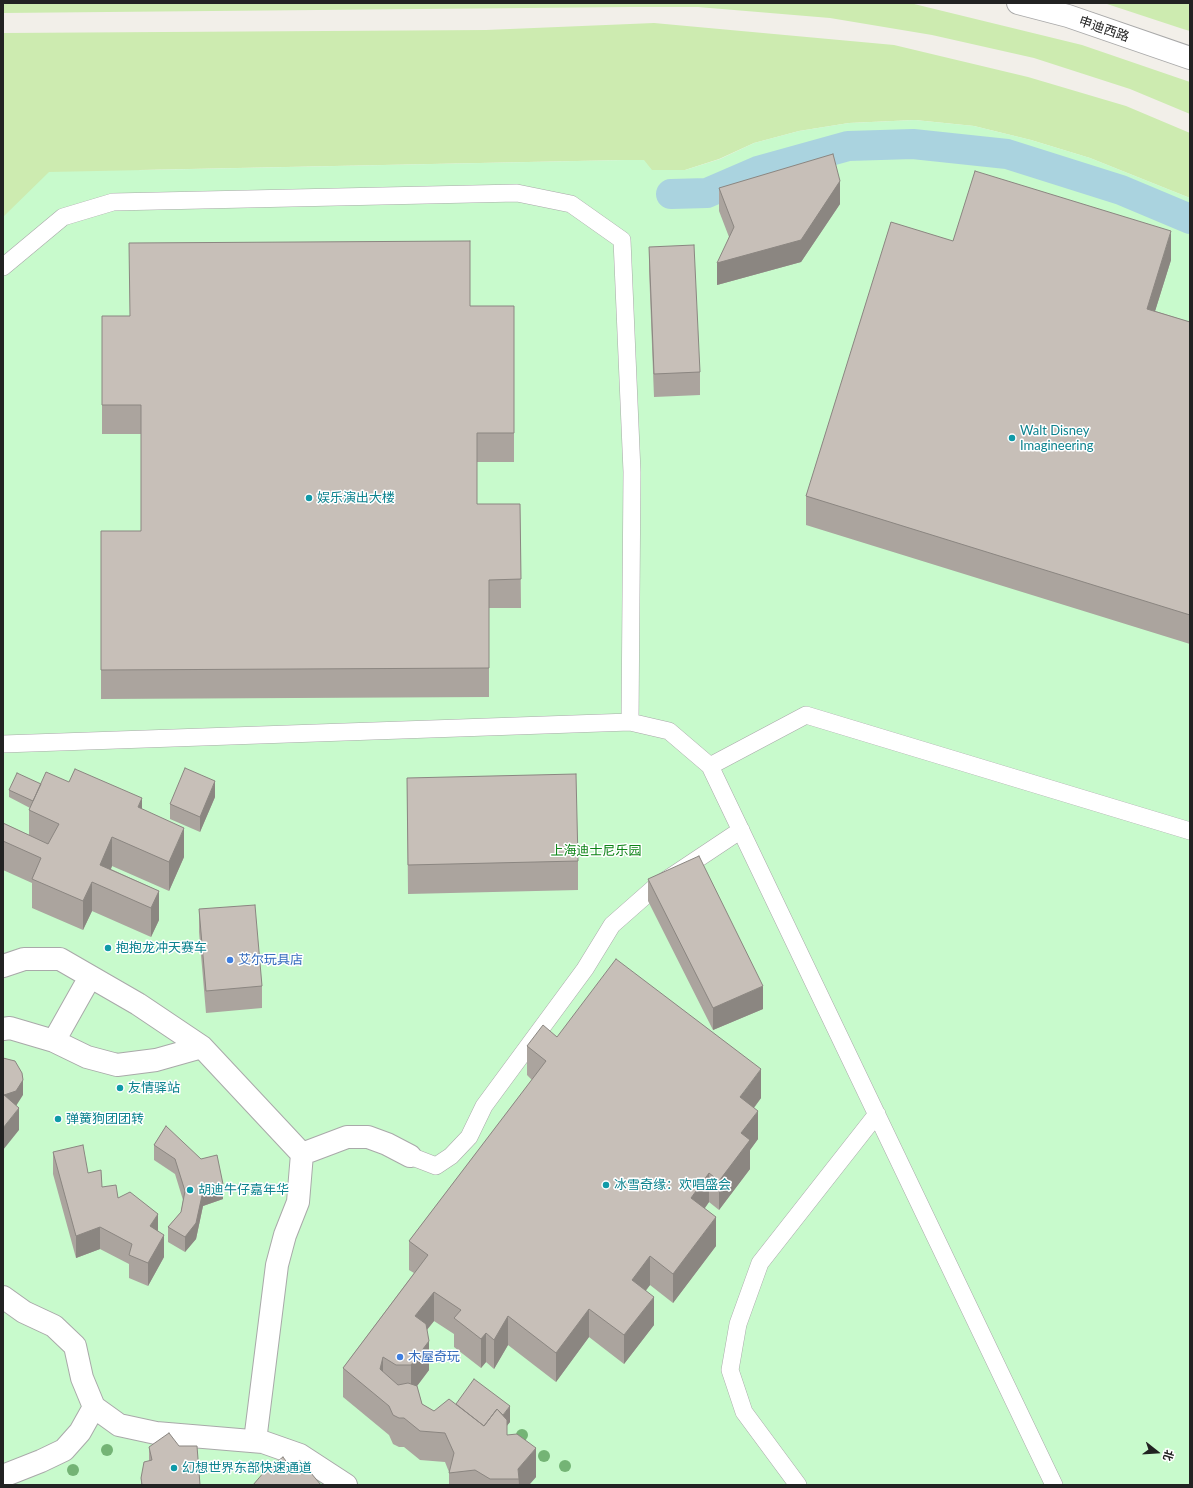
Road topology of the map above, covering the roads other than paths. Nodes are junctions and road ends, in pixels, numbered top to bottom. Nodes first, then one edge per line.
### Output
1 (1018, 3) edge
2 (1190, 58) edge
3 (3, 267) edge
4 (630, 722) junction
5 (3, 744) edge
6 (710, 766) junction
7 (741, 830) junction
8 (1190, 831) edge
9 (3, 966) edge
10 (90, 977) junction
11 (3, 1029) edge
12 (54, 1041) junction
13 (202, 1047) junction
14 (877, 1114) junction
15 (302, 1154) junction
16 (410, 1156) joint
17 (3, 1297) edge
18 (94, 1407) junction
19 (256, 1441) junction
20 (3, 1476) edge
21 (346, 1485) edge
22 (798, 1485) edge
23 (1054, 1485) edge

1 - 2 street, 申迪西路
3 - 4 lane
4 - 5 lane
4 - 6 lane
6 - 7 lane
6 - 8 lane
7 - 14 lane
7 - 16 lane
9 - 10 street
10 - 12 street
10 - 13 street
11 - 12 street
12 - 13 street
13 - 15 street
14 - 22 lane
14 - 23 lane
15 - 16 street
15 - 19 street
17 - 18 street
18 - 19 street
18 - 20 street
19 - 21 street

